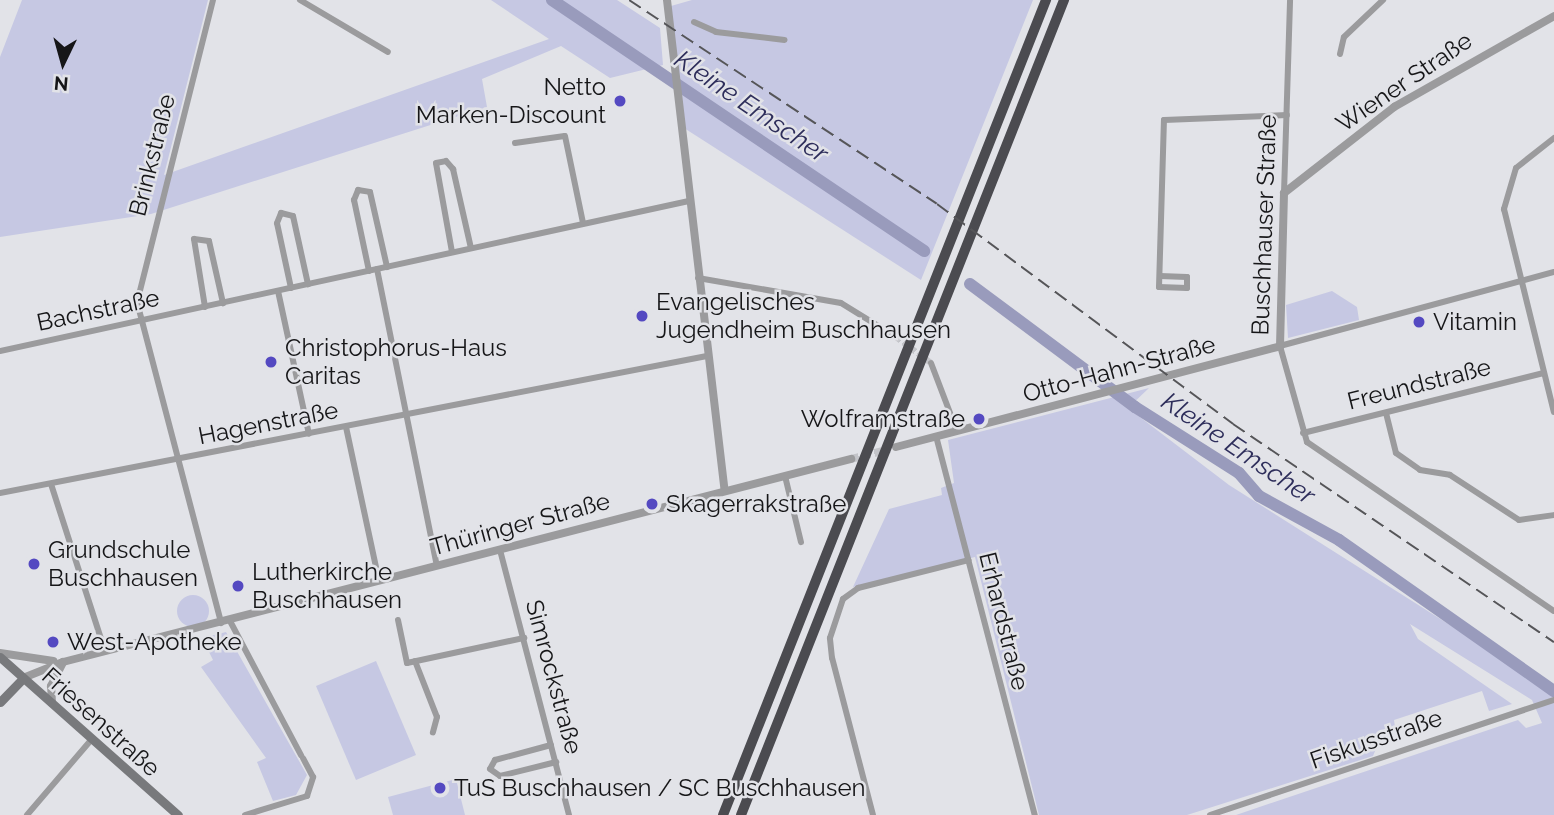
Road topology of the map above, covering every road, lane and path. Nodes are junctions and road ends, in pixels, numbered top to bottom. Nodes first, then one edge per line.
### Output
1 (213, 0) edge
2 (300, 0) edge
3 (667, 0) edge
4 (1046, 0) edge
5 (1064, 0) edge
6 (1290, 0) edge
7 (1383, 0) edge
8 (1554, 16) edge
9 (694, 22) dead end
10 (785, 40) dead end
11 (388, 52) dead end
12 (1340, 54) dead end
13 (1287, 115) junction
14 (1554, 138) edge
15 (515, 143) dead end
16 (1284, 193) junction
17 (689, 201) junction
18 (583, 223) junction
19 (471, 248) junction
20 (452, 253) junction
21 (387, 267) junction
22 (377, 269) junction
23 (369, 271) junction
24 (1554, 272) edge
25 (1160, 276) junction
26 (698, 278) junction
27 (1520, 281) junction
28 (309, 284) junction
29 (291, 288) junction
30 (278, 291) junction
31 (223, 303) junction
32 (205, 307) junction
33 (141, 321) junction
34 (896, 337) tunnel mouth
35 (1280, 346) junction
36 (0, 351) edge
37 (708, 356) junction
38 (931, 362) tunnel mouth
39 (1544, 373) junction
40 (1554, 412) edge
41 (1386, 413) junction
42 (408, 416) junction
43 (346, 427) junction
44 (957, 431) junction
45 (1303, 433) junction
46 (309, 434) junction
47 (936, 436) junction
48 (896, 447) tunnel mouth
49 (178, 460) junction
50 (854, 463) junction
51 (785, 476) junction
52 (51, 484) junction
53 (725, 491) junction
54 (0, 493) edge
55 (1554, 515) edge
56 (801, 542) dead end
57 (500, 550) junction
58 (969, 560) junction
59 (437, 566) junction
60 (379, 582) junction
61 (1554, 611) edge
62 (398, 620) dead end
63 (225, 622) junction
64 (524, 638) junction
65 (105, 651) junction
66 (0, 655) edge
67 (415, 661) junction
68 (62, 662) junction
69 (23, 678) junction
70 (1551, 701) edge
71 (0, 702) edge
72 (52, 703) junction
73 (433, 732) dead end
74 (92, 739) junction
75 (551, 744) junction
76 (556, 762) junction
77 (27, 815) edge
78 (178, 815) edge
79 (245, 815) edge
80 (569, 815) edge
81 (723, 815) edge
82 (741, 815) edge
83 (873, 815) edge
84 (1035, 815) edge
85 (1210, 815) edge

1 - 33 street, Brinkstraße
2 - 11 street
3 - 17 street
4 - 50 highway
5 - 82 highway
6 - 13 street, Buschhauser Straße
7 - 12 street
8 - 16 street, Wiener Straße
9 - 10 street
13 - 16 street, Buschhauser Straße
13 - 25 street
14 - 27 street
15 - 18 street
16 - 35 street, Buschhauser Straße
17 - 18 street, Bachstraße
17 - 26 street
18 - 19 street, Bachstraße
19 - 20 street, Bachstraße
19 - 20 street
20 - 21 street, Bachstraße
21 - 22 street, Bachstraße
21 - 23 street
22 - 23 street, Bachstraße
22 - 42 street
23 - 28 street, Bachstraße
24 - 27 street, Otto-Hahn-Straße
25 - 25 street
26 - 34 street
26 - 37 street
27 - 35 street, Otto-Hahn-Straße
27 - 39 street
28 - 29 street, Bachstraße
28 - 29 street
29 - 30 street, Bachstraße
30 - 31 street, Bachstraße
30 - 46 street
31 - 32 street, Bachstraße
31 - 32 street
32 - 33 street, Bachstraße
33 - 36 street, Bachstraße
33 - 49 street, Brinkstraße
35 - 44 street, Otto-Hahn-Straße
35 - 45 street, Buschhauser Straße
37 - 42 street, Hagenstraße
37 - 53 street
38 - 44 street
39 - 40 street
39 - 41 street, Freundstraße
41 - 45 street, Freundstraße
41 - 55 street
42 - 43 street, Hagenstraße
42 - 59 street
43 - 46 street, Hagenstraße
43 - 60 street
44 - 47 street, Otto-Hahn-Straße
45 - 61 street, Buschhauser Straße
46 - 49 street, Hagenstraße
47 - 48 street, Otto-Hahn-Straße
47 - 58 street, Erhardstraße
49 - 52 street, Hagenstraße
49 - 63 street, Brinkstraße
50 - 51 street
50 - 81 highway
51 - 53 street, Thüringer Straße
51 - 56 street
52 - 54 street, Hagenstraße
52 - 65 street
53 - 57 street, Thüringer Straße
57 - 59 street, Thüringer Straße
57 - 64 street, Simrockstraße
58 - 83 street
58 - 84 street, Erhardstraße
59 - 60 street, Thüringer Straße
60 - 63 street, Thüringer Straße
62 - 67 street
63 - 65 street, Thüringer Straße
63 - 79 street, Brinkstraße
64 - 67 street
64 - 75 street, Simrockstraße
65 - 68 street, Thüringer Straße
66 - 68 street
66 - 69 main road, Friesenstraße
67 - 73 street
68 - 69 street, Thüringer Straße
68 - 72 street
69 - 71 main road
69 - 72 main road, Friesenstraße
70 - 85 street, Fiskusstraße
72 - 74 main road, Friesenstraße
74 - 77 street
74 - 78 main road, Friesenstraße
75 - 76 street, Simrockstraße
75 - 76 street
76 - 80 street, Simrockstraße

